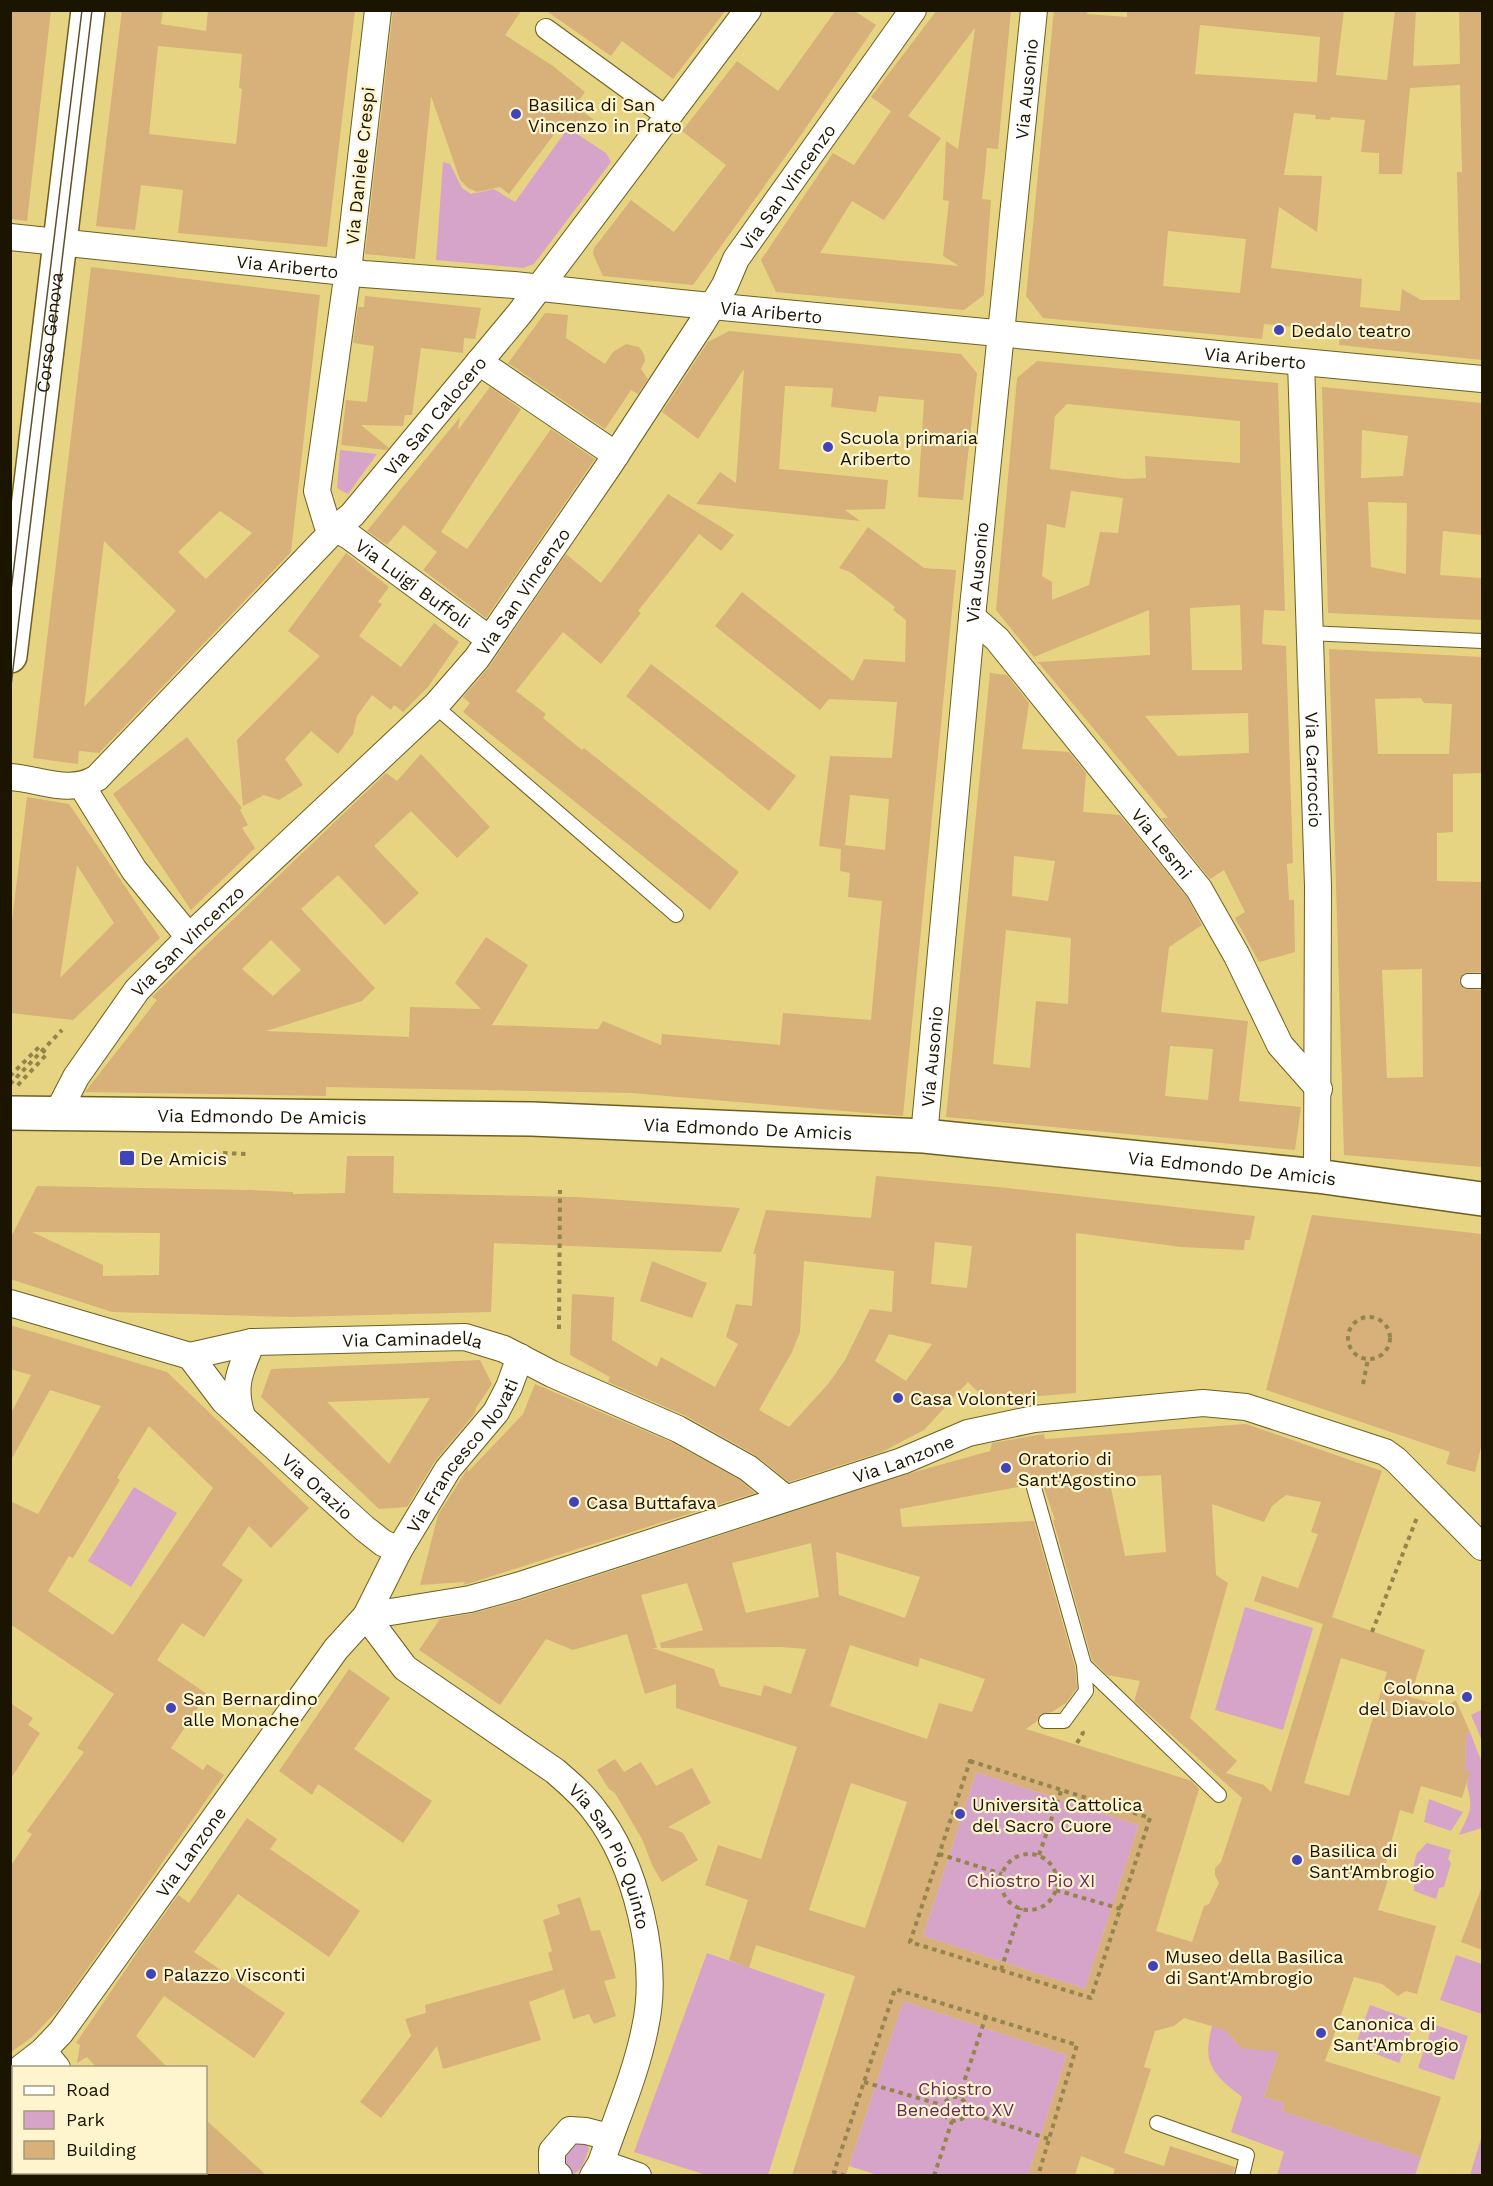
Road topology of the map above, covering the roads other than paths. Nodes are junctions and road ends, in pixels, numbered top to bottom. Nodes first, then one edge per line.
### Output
1 (88, 10) edge
2 (378, 10) edge
3 (748, 10) edge
4 (913, 10) edge
5 (1034, 10) edge
6 (546, 29) dead end
7 (667, 117) junction
8 (10, 237) edge
9 (59, 242) junction
10 (348, 271) junction
11 (537, 288) junction
12 (714, 305) junction
13 (1003, 332) junction
14 (479, 362) junction
15 (1301, 362) junction
16 (1482, 379) edge
17 (616, 455) junction
18 (336, 528) junction
19 (972, 616) junction
20 (1308, 633) junction
21 (489, 639) junction
22 (1482, 641) edge
23 (10, 657) edge
24 (435, 706) junction
25 (10, 777) edge
26 (82, 786) junction
27 (676, 915) dead end
28 (189, 937) junction
29 (1468, 981) dead end
30 (1482, 981) edge
31 (1319, 1089) junction
32 (58, 1112) junction
33 (10, 1113) edge
34 (924, 1136) junction
35 (1317, 1176) junction
36 (1482, 1199) edge
37 (10, 1303) edge
38 (252, 1342) junction
39 (190, 1356) junction
40 (520, 1358) junction
41 (242, 1416) junction
42 (1033, 1484) dead end
43 (784, 1497) junction
44 (1482, 1547) edge
45 (399, 1550) junction
46 (366, 1616) junction
47 (1084, 1665) junction
48 (1046, 1721) dead end
49 (1219, 1795) dead end
50 (50, 2059) edge
51 (25, 2066) edge
52 (1157, 2123) dead end
53 (609, 2137) junction
54 (597, 2169) edge
55 (559, 2175) edge
56 (638, 2175) edge
57 (1242, 2175) edge

1 - 9 street, Corso Genova
2 - 10 street, Via Daniele Crespi
3 - 7 street, Via San Calocero
4 - 12 street, Via San Vincenzo
5 - 13 street, Via Ausonio
6 - 7 street
7 - 11 street, Via San Calocero
8 - 9 street, Via Ariberto
9 - 10 street, Via Ariberto
9 - 23 street, Corso Genova
10 - 11 street, Via Ariberto
10 - 18 street, Via Daniele Crespi
11 - 12 street, Via Ariberto
11 - 14 street, Via San Calocero
12 - 13 street, Via Ariberto
12 - 17 street, Via San Vincenzo
13 - 15 street, Via Ariberto
13 - 19 street, Via Ausonio
14 - 17 street
14 - 18 street, Via San Calocero
15 - 16 street, Via Ariberto
15 - 20 street, Via Carroccio
17 - 21 street, Via San Vincenzo
18 - 21 street, Via Luigi Buffoli
18 - 26 street, Via San Calocero
19 - 31 street, Via Lesmi
19 - 34 street, Via Ausonio
20 - 22 lane
20 - 31 street, Via Carroccio
21 - 24 street, Via San Vincenzo
24 - 27 lane
24 - 28 street, Via San Vincenzo
25 - 26 street
26 - 28 street
28 - 32 street, Via San Vincenzo
29 - 30 lane
31 - 35 street, Via Carroccio
32 - 33 street, Via Edmondo De Amicis
32 - 34 street, Via Edmondo De Amicis
34 - 35 street, Via Edmondo De Amicis
35 - 36 street, Via Edmondo De Amicis
37 - 39 street, Via Caminadella
38 - 39 street, Via Caminadella
38 - 40 street, Via Caminadella
38 - 41 street
39 - 41 street, Via Orazio
40 - 43 street, Via Caminadella
40 - 45 street, Via Francesco Novati
41 - 45 street, Via Orazio
42 - 47 lane
43 - 44 street, Via Lanzone
43 - 46 street, Via Lanzone
45 - 46 street, Via Francesco Novati
46 - 50 street, Via Lanzone
46 - 53 street, Via San Pio Quinto
47 - 48 lane
47 - 49 lane
50 - 51 street, Via Lanzone
52 - 57 lane
53 - 54 street, Via San Pio Quinto
53 - 55 street
54 - 56 street

